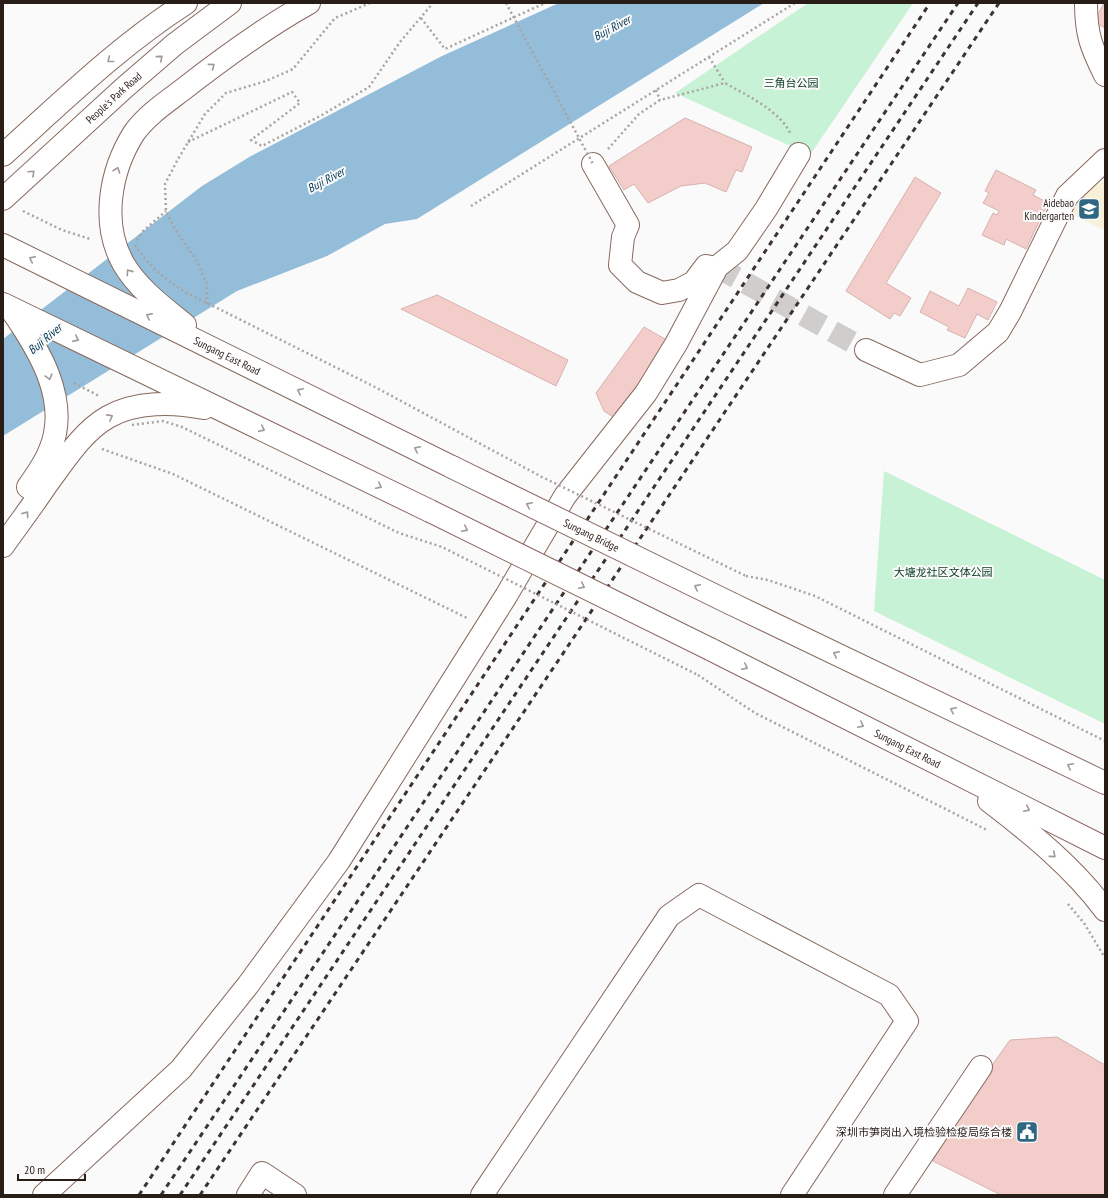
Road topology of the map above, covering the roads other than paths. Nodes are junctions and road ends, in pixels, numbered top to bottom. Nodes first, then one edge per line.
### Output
1 (186, 3) edge
2 (230, 3) edge
3 (309, 3) edge
4 (1086, 3) edge
5 (1105, 74) edge
6 (799, 154) road end
7 (3, 155) edge
8 (598, 159) road end
9 (1105, 160) edge
10 (10, 203) edge
11 (3, 245) edge
12 (717, 267) junction
13 (6, 305) edge
14 (209, 346) junction
15 (866, 350) tunnel mouth
16 (227, 412) junction
17 (452, 467) joint
18 (3, 522) edge
19 (3, 546) edge
20 (947, 769) junction
21 (1105, 783) edge
22 (1105, 848) edge
23 (1100, 903) edge
24 (981, 1067) dead end
25 (44, 1195) edge
26 (248, 1195) edge
27 (295, 1195) edge
28 (482, 1195) edge
29 (792, 1195) edge
30 (895, 1195) edge

1 -> 7 main road
10 -> 2 main road, People's Park Road
14 -> 3 main road
4 - 5 main road
6 - 12 main road
8 - 12 main road
9 - 15 main road
14 -> 11 main road, Sungang East Road
12 - 25 main road
13 -> 16 main road
13 -> 18 main road
17 -> 14 main road, Sungang East Road
19 -> 16 main road
16 -> 20 main road, Sungang East Road, bridge
21 -> 17 main road, Sungang Bridge, bridge
20 -> 22 main road, Sungang East Road
20 -> 23 main road
24 - 30 main road
26 - 27 main road
28 - 29 main road

